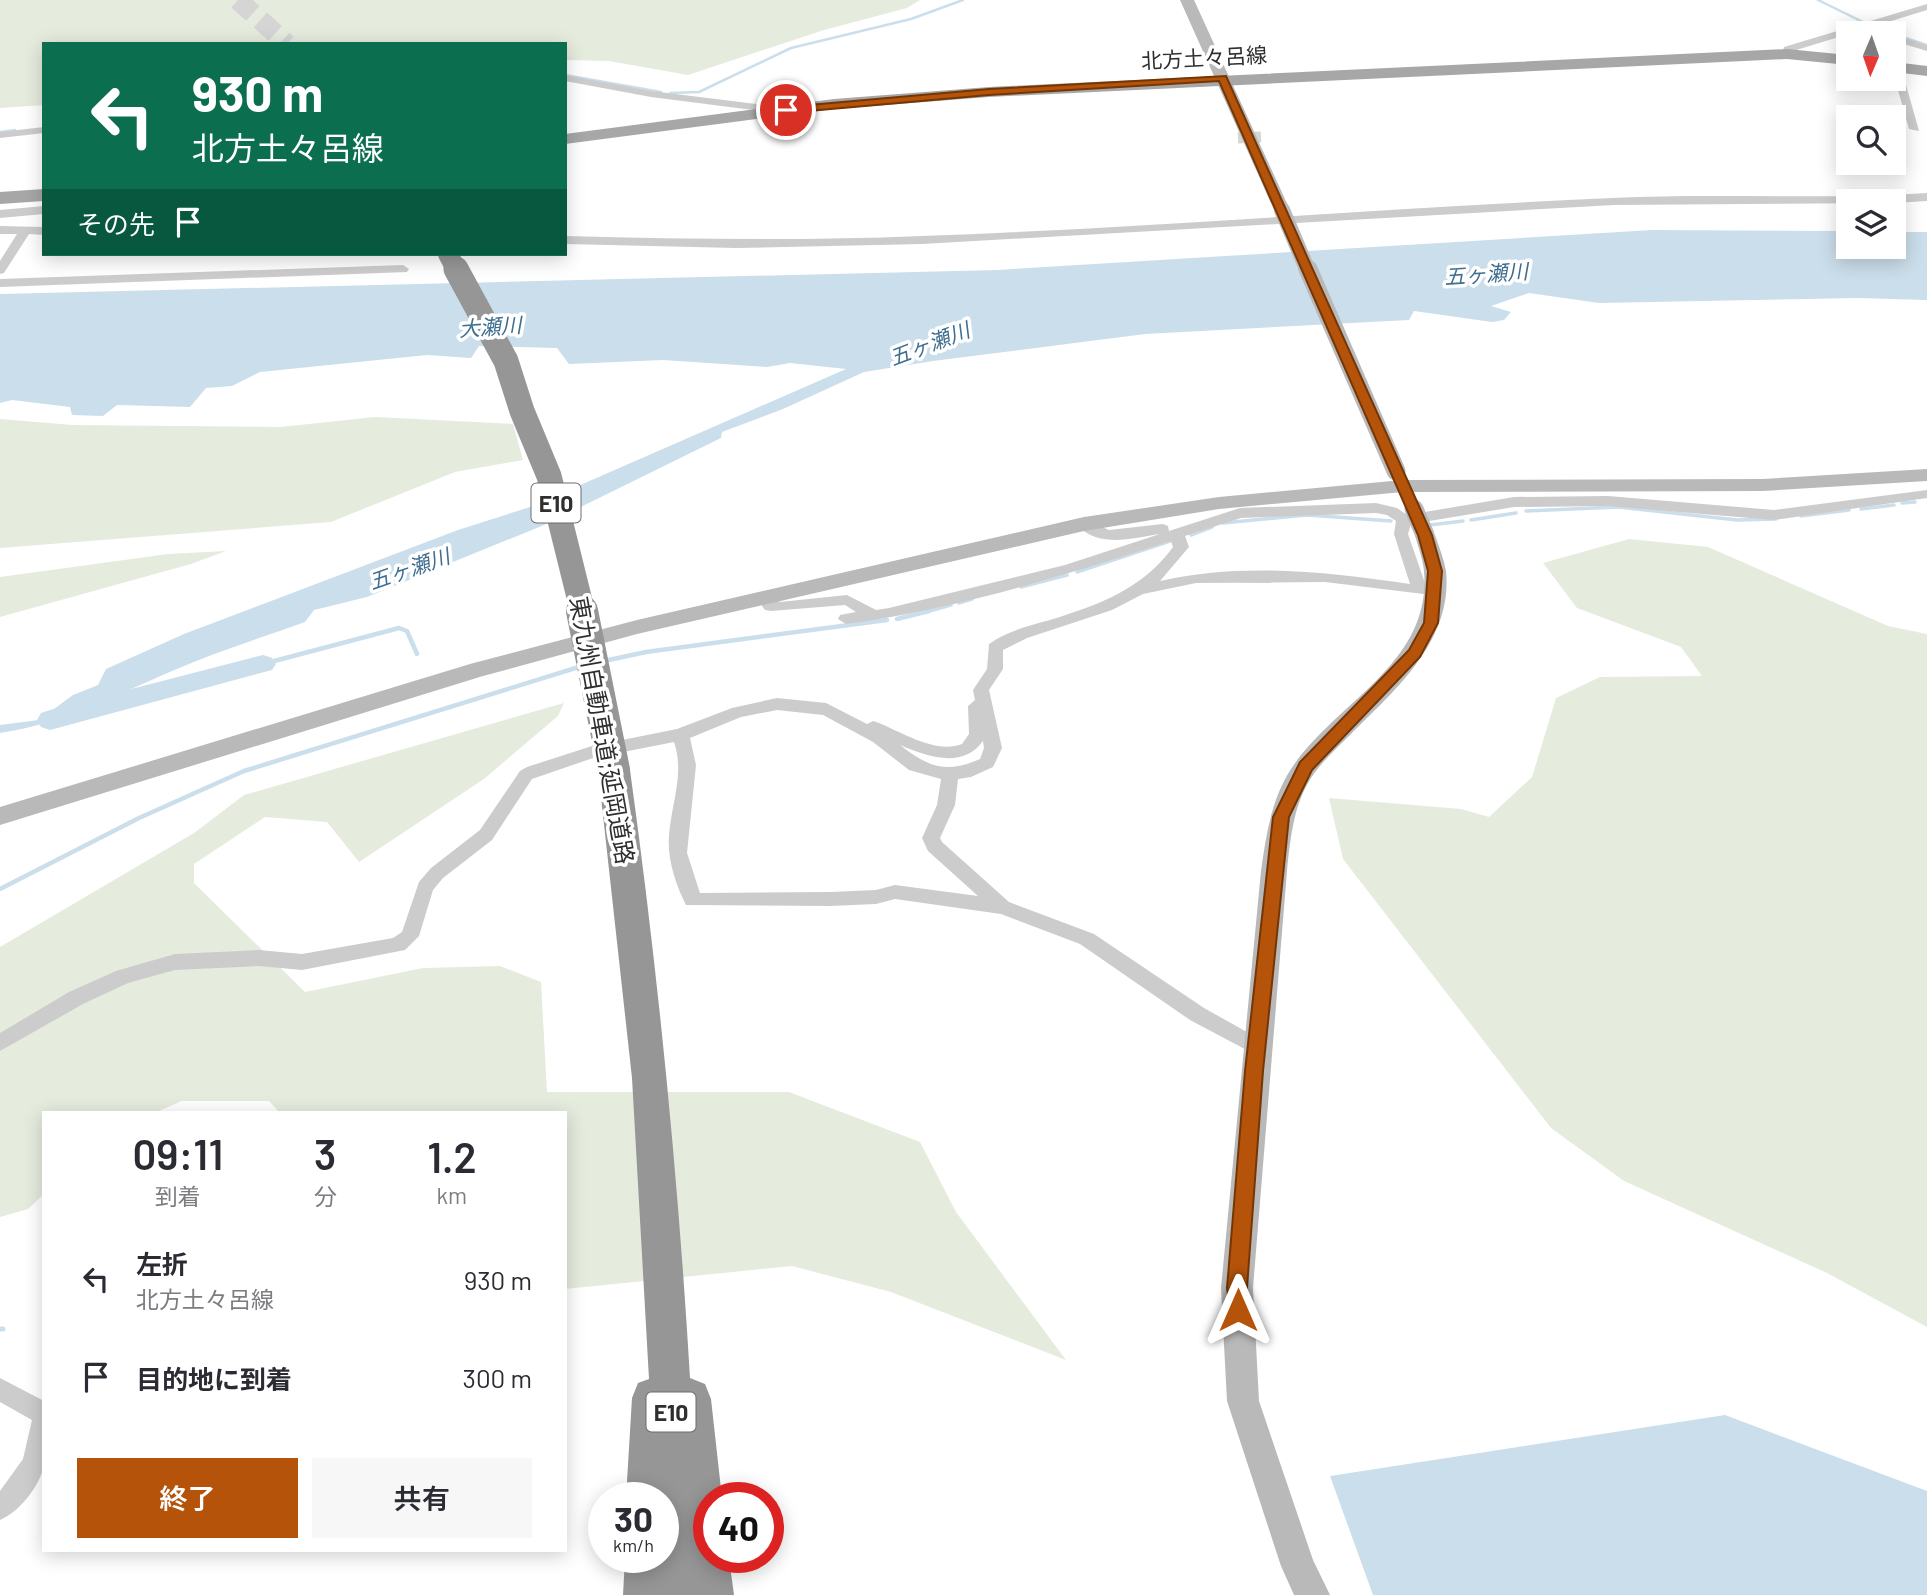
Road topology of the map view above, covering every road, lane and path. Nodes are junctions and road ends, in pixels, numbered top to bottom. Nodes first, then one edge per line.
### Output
1 (1186, 0) edge
2 (1927, 7) edge
3 (1879, 21) edge
4 (1836, 34) edge
5 (1906, 41) edge
6 (1927, 47) edge
7 (1787, 54) junction
8 (1836, 59) edge
9 (1906, 68) edge
10 (1927, 71) edge
11 (567, 78) edge
12 (1223, 78) junction
13 (1903, 91) edge
14 (762, 112) junction
15 (1915, 129) dead end
16 (42, 130) edge
17 (0, 135) edge
18 (567, 139) edge
19 (42, 195) edge
20 (1927, 197) edge
21 (0, 198) edge
22 (1317, 204) dead end
23 (1246, 208) dead end
24 (1452, 208) junction
25 (42, 210) edge
26 (0, 215) edge
27 (42, 216) edge
28 (1131, 228) junction
29 (0, 230) edge
30 (26, 230) junction
31 (42, 231) edge
32 (567, 240) edge
33 (449, 256) edge
34 (0, 269) edge
35 (403, 269) dead end
36 (0, 283) edge
37 (1927, 475) edge
38 (1400, 478) junction
39 (1927, 494) edge
40 (1409, 514) junction
41 (1084, 524) junction
42 (1182, 530) junction
43 (1143, 590) junction
44 (1428, 591) junction
45 (764, 598) junction
46 (873, 615) junction
47 (846, 619) dead end
48 (981, 690) junction
49 (840, 717) junction
50 (680, 735) junction
51 (950, 775) junction
52 (0, 817) edge
53 (1002, 906) junction
54 (0, 1043) edge
55 (1256, 1047) junction
56 (652, 1085) junction
57 (660, 1230) junction
58 (657, 1354) junction
59 (0, 1389) edge
60 (42, 1414) edge
61 (42, 1440) edge
62 (649, 1482) edge
63 (658, 1482) edge
64 (0, 1508) edge
65 (647, 1573) edge
66 (658, 1573) edge
67 (646, 1595) edge
68 (658, 1595) edge
69 (676, 1595) edge
70 (711, 1595) edge
71 (1312, 1595) edge

1 - 12 street
2 - 3 street
4 - 7 street
5 - 6 street
7 - 8 main road, 北方土々呂線
7 - 12 main road, 北方土々呂線
9 - 10 main road
11 - 14 street
12 - 14 main road, 北方土々呂線
12 - 38 street, bridge
13 - 15 street
14 - 18 main road, 北方土々呂線
16 - 17 street
19 - 21 main road
20 - 24 street
22 - 24 street
23 - 28 street
24 - 28 street
25 - 26 street
26 - 27 street
28 - 32 street
29 - 30 street
30 - 31 street
30 - 34 street
33 - 56 highway, 東九州自動車道;延岡道路 / E10, bridge
35 - 36 street
37 - 38 street
38 - 40 street
38 - 41 street
39 - 40 street
40 - 42 street
40 - 44 street
40 - 44 street, bridge
41 - 42 street
41 - 45 street
42 - 43 street
42 - 46 street
43 - 44 street
43 - 48 street
44 - 55 street
45 - 46 street
45 - 52 street
46 - 47 street
48 - 49 street
48 - 51 street
49 - 50 street
49 - 51 street
50 - 53 street
50 - 54 street
51 - 53 street
53 - 55 street
55 - 71 street
56 - 57 highway, 東九州自動車道;延岡道路 / E10
56 - 70 highway
57 - 58 highway, 東九州自動車道;延岡道路 / E10
57 - 69 highway, 東九州自動車道;延岡道路 / E10
58 - 62 highway
58 - 63 highway, 東九州自動車道;延岡道路 / E10
59 - 60 street
61 - 64 street
65 - 67 highway
66 - 68 highway

